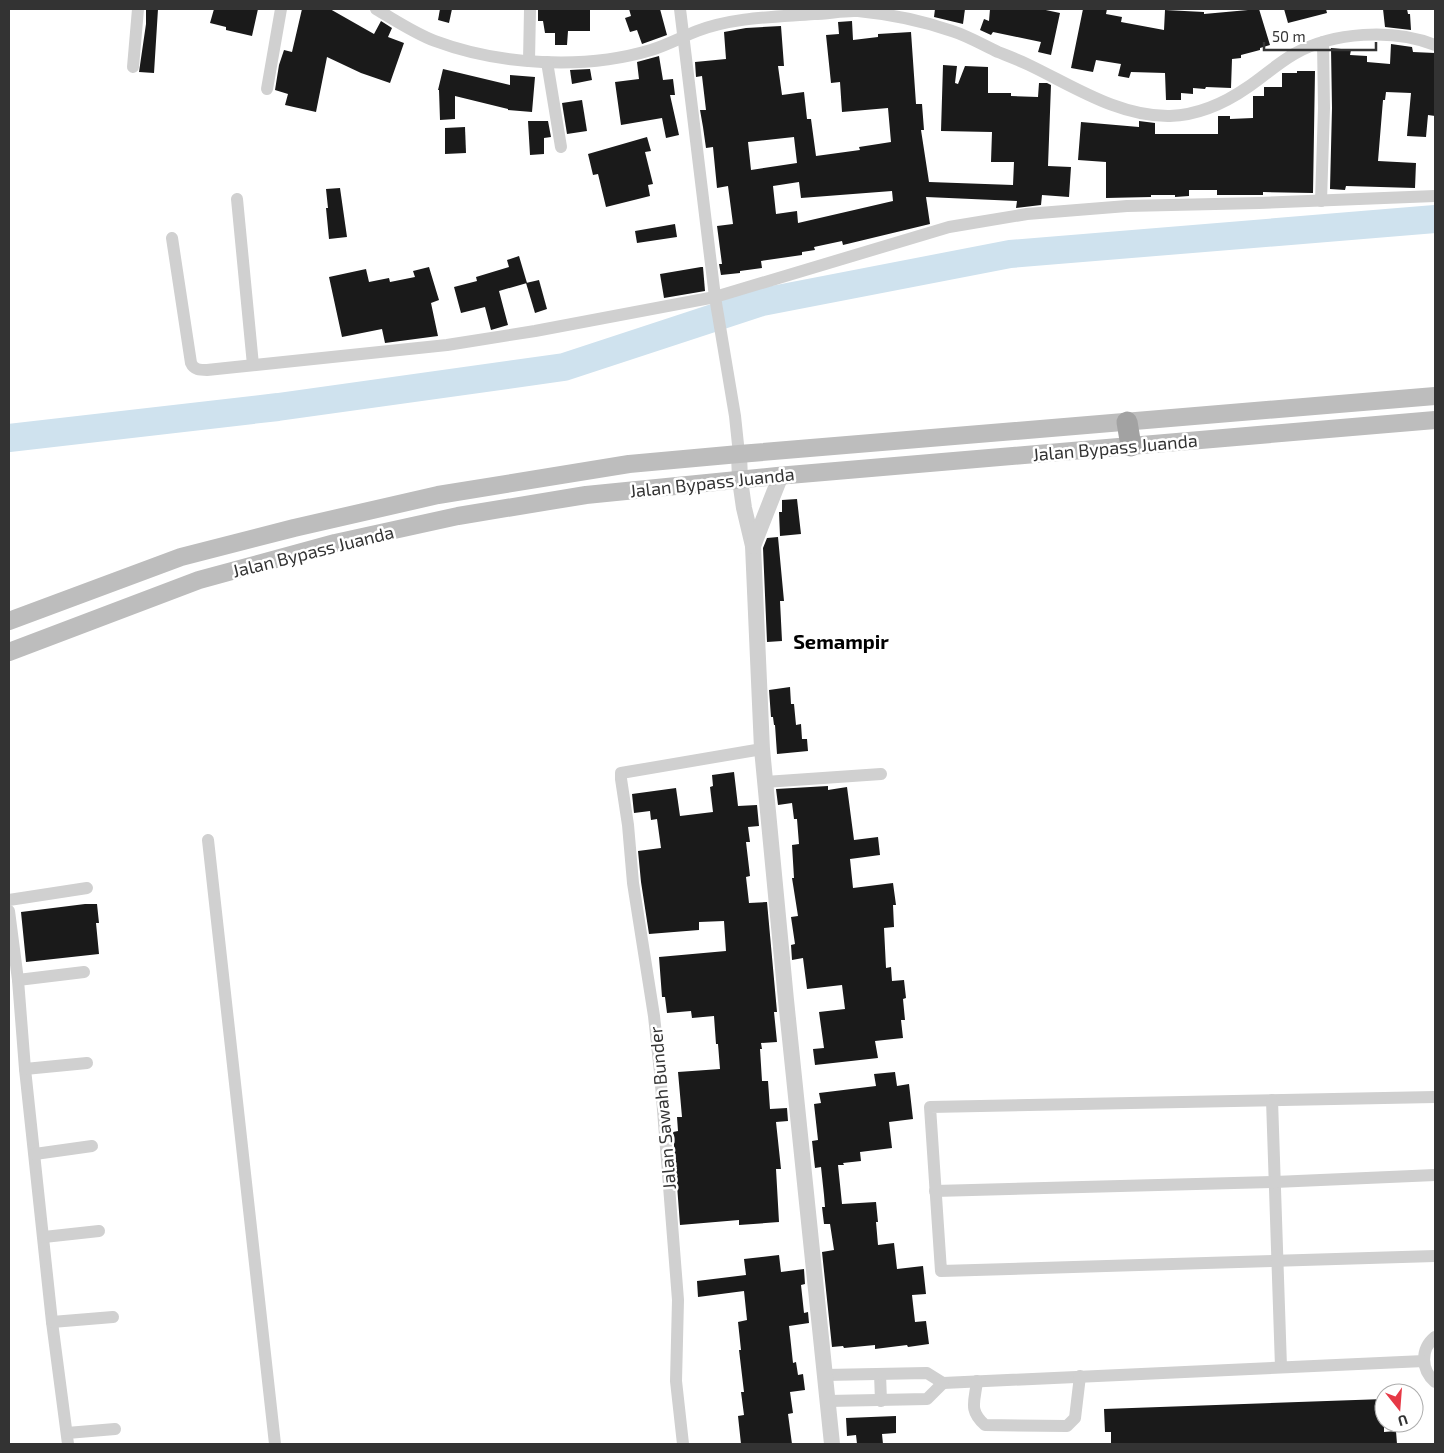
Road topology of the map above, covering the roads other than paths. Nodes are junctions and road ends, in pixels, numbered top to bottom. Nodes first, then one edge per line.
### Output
1 (138, 9) edge
2 (282, 9) edge
3 (376, 9) edge
4 (530, 9) edge
5 (680, 9) edge
6 (684, 38) junction
7 (1323, 42) junction
8 (1435, 45) edge
9 (529, 61) junction
10 (547, 62) junction
11 (133, 67) dead end
12 (267, 89) dead end
13 (561, 148) dead end
14 (1435, 196) edge
15 (237, 199) dead end
16 (1321, 201) junction
17 (172, 238) dead end
18 (716, 301) junction
19 (253, 365) junction
20 (1435, 396) edge
21 (1435, 420) edge
22 (1127, 422) junction
23 (1131, 446) junction
24 (739, 454) junction
25 (780, 475) junction
26 (740, 480) junction
27 (363, 513) junction
28 (371, 536) junction
29 (754, 546) junction
30 (9, 622) edge
31 (9, 652) edge
32 (762, 749) junction
33 (881, 774) dead end
34 (765, 782) junction
35 (208, 840) dead end
36 (87, 888) dead end
37 (9, 900) edge
38 (9, 912) edge
39 (84, 972) dead end
40 (18, 980) junction
41 (87, 1063) dead end
42 (26, 1069) junction
43 (1435, 1097) edge
44 (1272, 1100) junction
45 (92, 1146) dead end
46 (35, 1154) junction
47 (1435, 1175) edge
48 (1275, 1182) junction
49 (934, 1191) junction
50 (99, 1232) dead end
51 (44, 1236) junction
52 (1435, 1256) edge
53 (1277, 1261) junction
54 (113, 1317) dead end
55 (52, 1322) junction
56 (1435, 1337) edge
57 (1424, 1361) junction
58 (1281, 1367) junction
59 (880, 1374) junction
60 (825, 1375) junction
61 (1080, 1376) junction
62 (977, 1381) junction
63 (1435, 1382) edge
64 (942, 1383) junction
65 (828, 1401) junction
66 (881, 1401) junction
67 (116, 1429) dead end
68 (67, 1439) edge
69 (275, 1444) edge
70 (684, 1444) edge
71 (832, 1444) edge

1 - 11 street
2 - 12 street
3 - 9 street
4 - 9 street
5 - 6 street
6 - 7 street
6 - 10 street
6 - 18 street
7 - 8 street
7 - 16 street
9 - 10 street
10 - 13 street
14 - 16 street
15 - 19 street
16 - 18 street
17 - 19 street
18 - 19 street
18 - 24 street
20 - 22 main road, Jalan Bypass Juanda
21 - 23 main road, Jalan Bypass Juanda
22 - 23 highway
22 - 24 main road, Jalan Bypass Juanda
23 - 25 main road, Jalan Bypass Juanda
24 - 26 street
24 - 27 main road, Jalan Bypass Juanda
25 - 26 main road, Jalan Bypass Juanda
25 - 29 street
26 - 28 main road, Jalan Bypass Juanda
26 - 29 street
27 - 28 main road
27 - 30 main road, Jalan Bypass Juanda
28 - 31 main road, Jalan Bypass Juanda
29 - 32 street
32 - 34 street
32 - 70 street, Jalan Sawah Bunder
33 - 34 street
34 - 60 street
35 - 69 street
36 - 37 street
38 - 40 street
39 - 40 street
40 - 42 street
41 - 42 street
42 - 46 street
43 - 44 street
44 - 48 street
44 - 49 street
45 - 46 street
46 - 51 street
47 - 48 street
48 - 49 street
48 - 53 street
49 - 53 street
50 - 51 street
51 - 55 street
52 - 53 street
53 - 58 street
54 - 55 street
55 - 68 street
56 - 57 street
57 - 58 street
57 - 63 street
58 - 61 street
59 - 60 street
59 - 64 street
59 - 66 street
60 - 65 street
61 - 62 street
61 - 62 street
62 - 64 street
64 - 66 street
65 - 66 street
65 - 71 street
67 - 68 street

